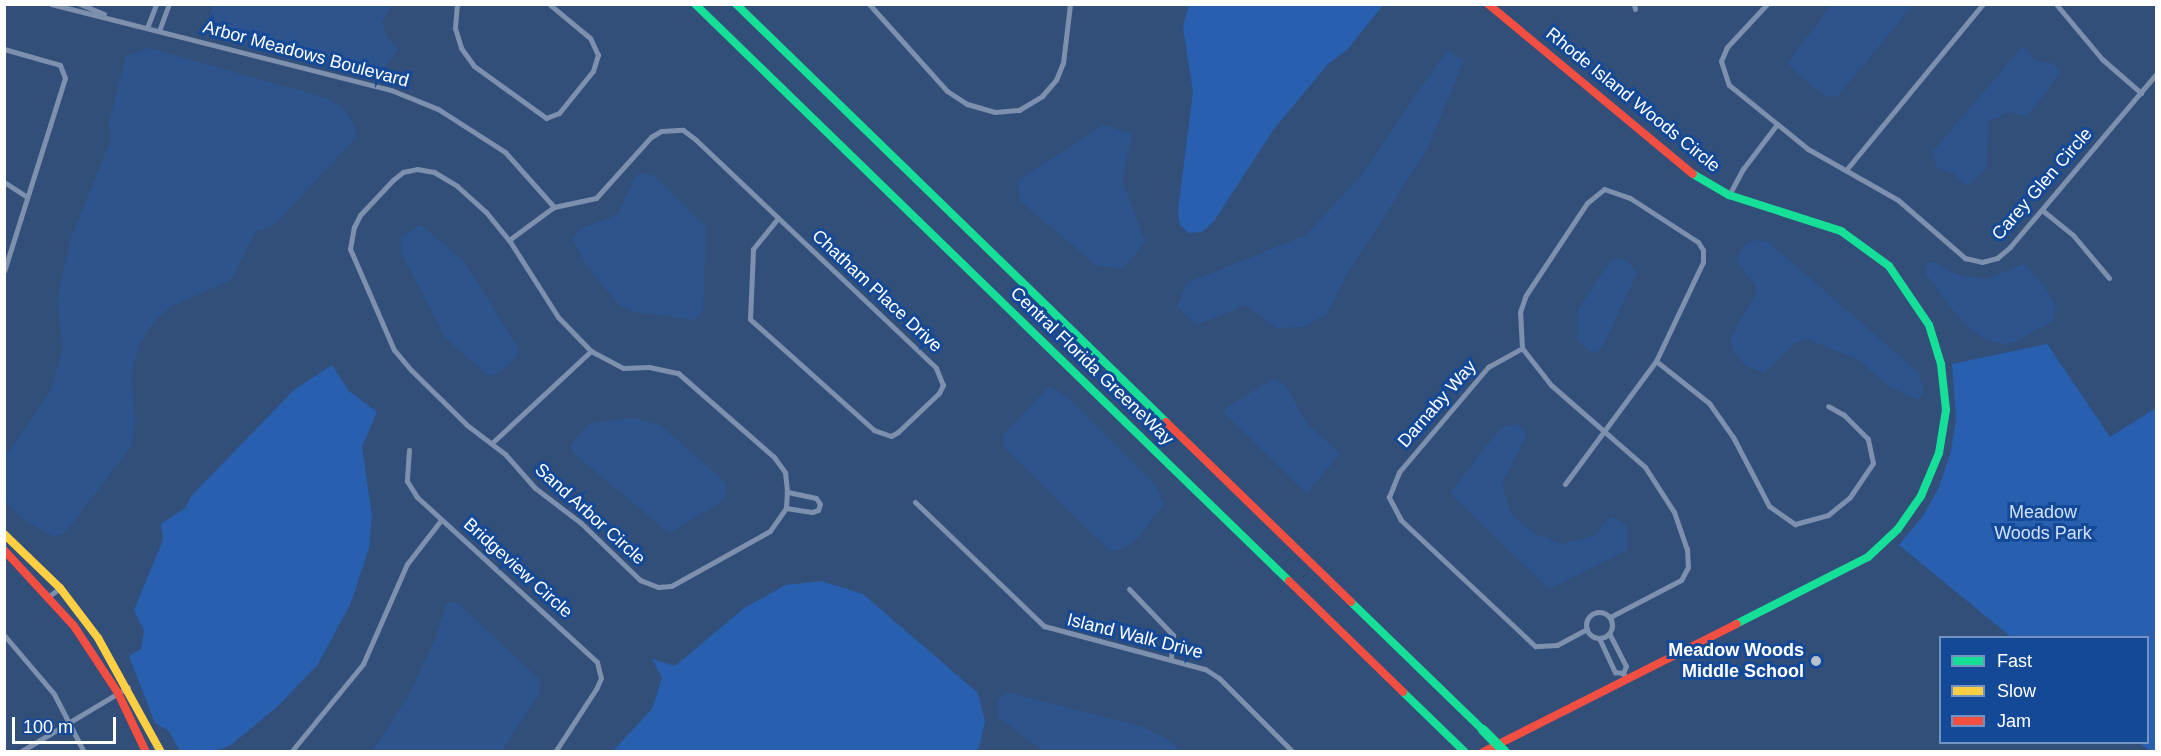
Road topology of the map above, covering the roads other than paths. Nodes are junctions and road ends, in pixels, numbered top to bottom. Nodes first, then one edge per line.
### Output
1 (51, 4) edge
2 (81, 4) edge
3 (156, 4) edge
4 (169, 4) edge
5 (457, 4) edge
6 (549, 4) edge
7 (695, 4) edge
8 (736, 4) edge
9 (869, 4) edge
10 (1070, 4) edge
11 (1488, 4) edge
12 (1767, 4) edge
13 (1983, 4) edge
14 (2056, 4) edge
15 (120, 21) junction
16 (147, 28) junction
17 (159, 31) junction
18 (4, 49) edge
19 (2157, 74) edge
20 (2141, 93) junction
21 (1775, 127) junction
22 (1846, 171) junction
23 (4, 182) edge
24 (1729, 195) junction
25 (27, 196) junction
26 (554, 207) junction
27 (2042, 210) junction
28 (778, 218) junction
29 (509, 240) junction
30 (4, 247) edge
31 (11, 250) junction
32 (4, 271) edge
33 (2109, 278) dead end
34 (1522, 348) junction
35 (591, 351) junction
36 (1656, 361) junction
37 (1828, 406) dead end
38 (1606, 430) junction
39 (493, 442) junction
40 (408, 450) dead end
41 (1565, 484) dead end
42 (787, 492) junction
43 (915, 502) dead end
44 (786, 508) junction
45 (441, 520) junction
46 (4, 534) edge
47 (4, 550) edge
48 (60, 588) junction
49 (1129, 588) dead end
50 (49, 596) junction
51 (1610, 617) junction
52 (1587, 629) junction
53 (1610, 633) junction
54 (4, 635) edge
55 (1599, 638) junction
56 (1172, 658) junction
57 (1624, 676) junction
58 (129, 687) junction
59 (118, 693) junction
60 (68, 721) junction
61 (1461, 748) edge
62 (20, 752) edge
63 (84, 752) edge
64 (146, 752) edge
65 (161, 752) edge
66 (291, 752) edge
67 (555, 752) edge
68 (1293, 752) edge
69 (1483, 752) edge
70 (1505, 752) edge

1 - 15 street, Arbor Meadows Boulevard
2 - 15 street, Arbor Meadows Boulevard
3 - 16 street
4 - 17 street
5 - 6 street
7 - 61 main road, Central Florida GreeneWay
8 - 70 main road, Central Florida GreeneWay, bridge
9 - 10 street
11 - 24 main road, Rhode Island Woods Circle
12 - 21 street, Carey Glen Circle
13 - 22 street
14 - 20 street
15 - 16 street, Arbor Meadows Boulevard
16 - 17 street, Arbor Meadows Boulevard
17 - 26 street, Arbor Meadows Boulevard
18 - 25 street
19 - 20 street, Carey Glen Circle
20 - 27 street, Carey Glen Circle
21 - 22 street, Carey Glen Circle
21 - 24 street
22 - 27 street, Carey Glen Circle
23 - 25 street
24 - 57 main road, Rhode Island Woods Circle
25 - 31 street
26 - 28 street, Chatham Place Drive
26 - 29 street
27 - 33 street
28 - 28 street, Chatham Place Drive
29 - 35 street, Sand Arbor Circle
29 - 39 street, Sand Arbor Circle
30 - 31 street
31 - 32 street
34 - 36 street
34 - 38 street, Darnaby Way
34 - 52 street, Darnaby Way
35 - 39 street
35 - 42 street, Sand Arbor Circle
36 - 37 street
36 - 38 street
38 - 41 street
38 - 51 street, Darnaby Way
39 - 44 street, Sand Arbor Circle
40 - 45 street
42 - 44 street, Sand Arbor Circle
42 - 44 street
43 - 56 street, Island Walk Drive
45 - 66 street, Bridgeview Circle
45 - 67 street, Bridgeview Circle
46 - 48 main road
47 - 50 main road
48 - 50 street
48 - 58 main road
49 - 56 street
50 - 59 main road
51 - 52 street, Darnaby Way
51 - 53 street
52 - 55 street
53 - 55 street
53 - 57 street
54 - 60 street
55 - 57 street
56 - 68 street, Island Walk Drive
57 - 69 main road, Rhode Island Woods Circle
58 - 59 street
58 - 65 main road
59 - 60 street
59 - 64 main road
60 - 62 street
60 - 63 street

